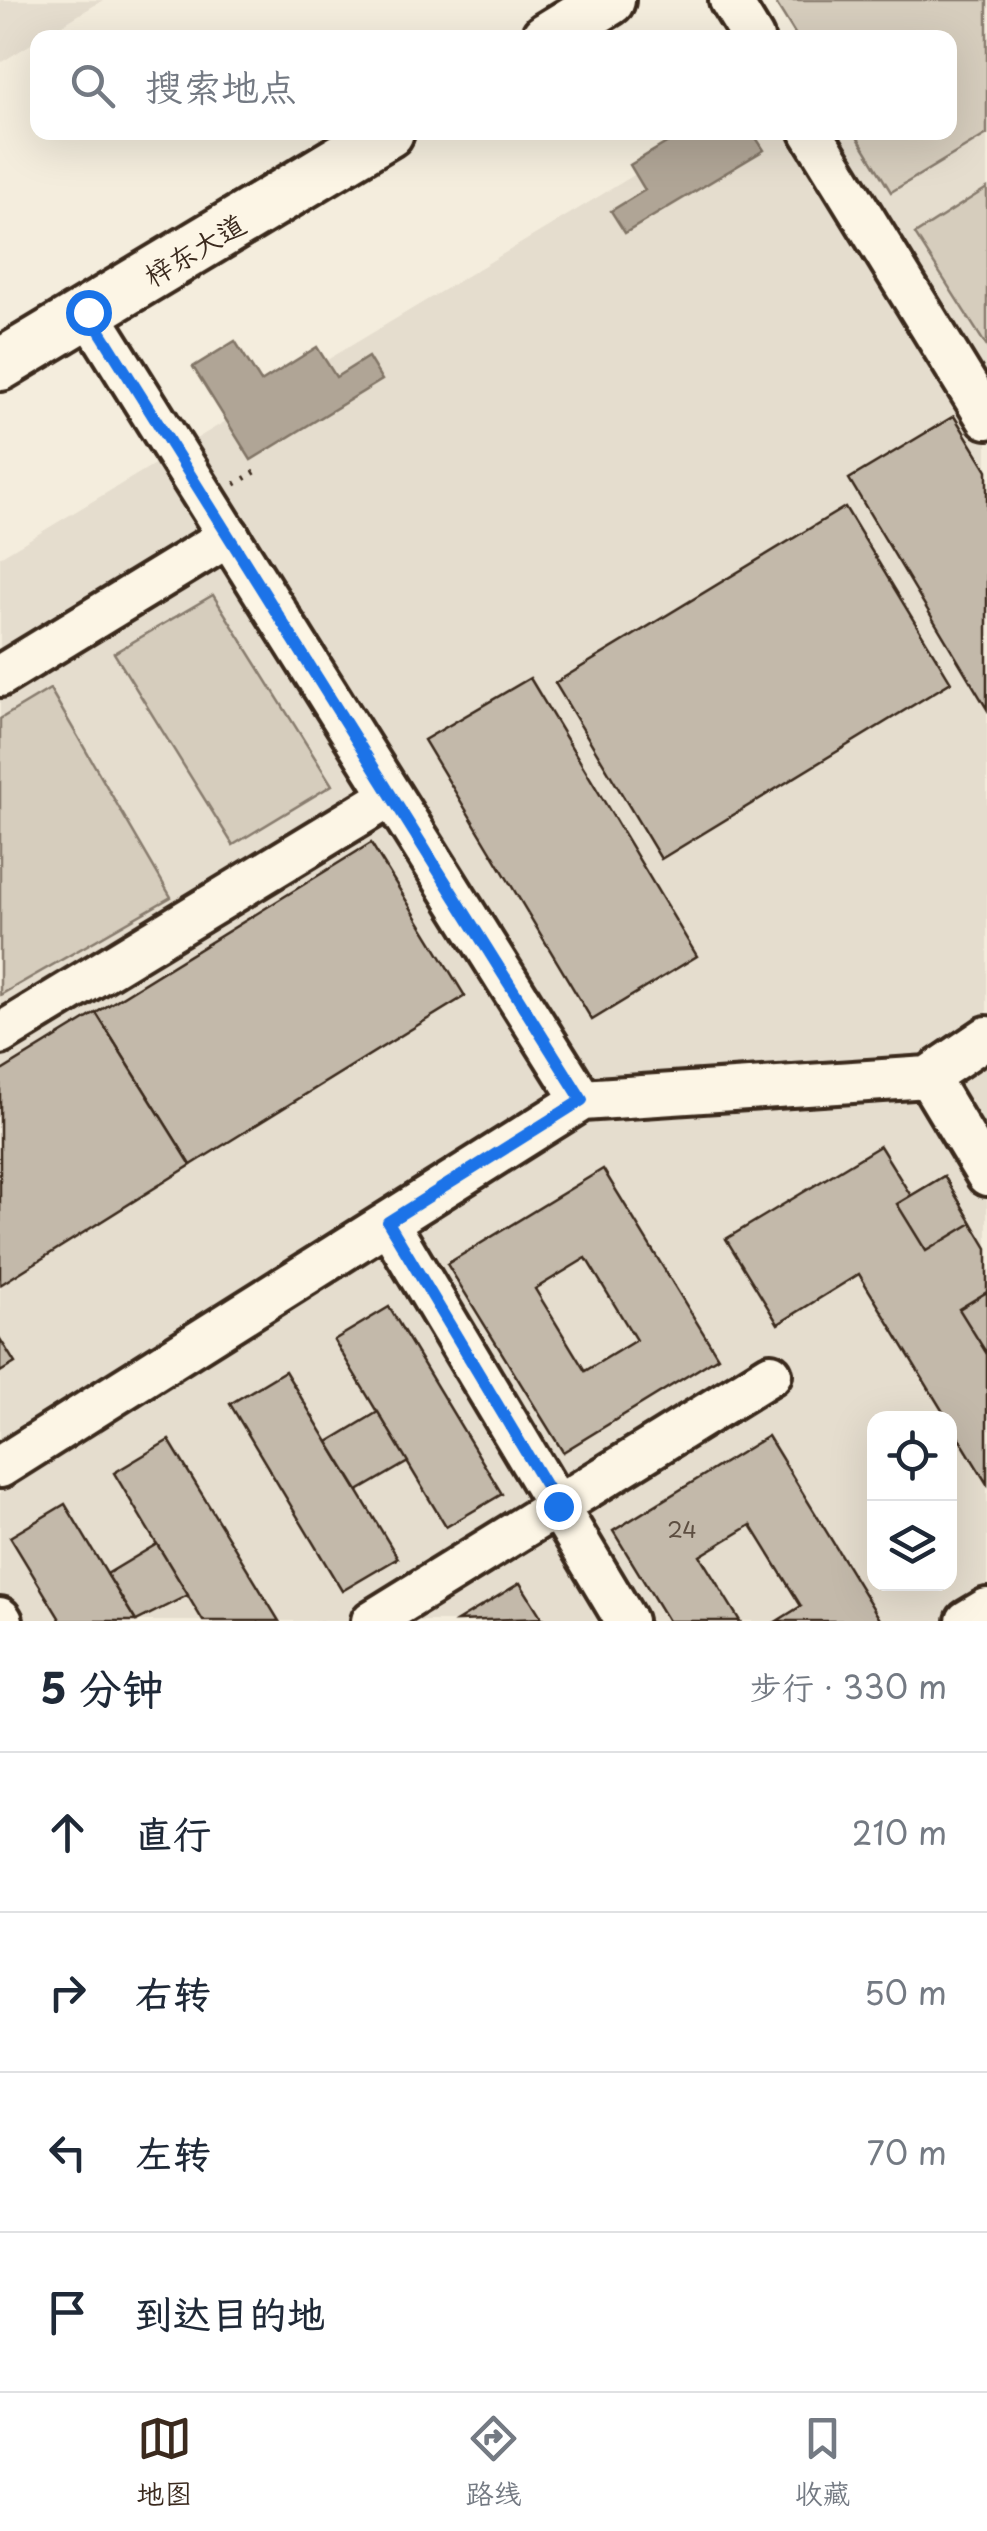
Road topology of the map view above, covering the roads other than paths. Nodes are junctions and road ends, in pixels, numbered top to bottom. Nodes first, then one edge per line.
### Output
1 (609, 0) edge
2 (730, 0) edge
3 (559, 30) edge
4 (748, 30) edge
5 (375, 140) edge
6 (816, 140) edge
7 (88, 312) junction
8 (0, 365) edge
9 (987, 418) edge
10 (228, 536) junction
11 (0, 676) edge
12 (391, 796) junction
13 (0, 1034) edge
14 (987, 1036) edge
15 (928, 1078) junction
16 (582, 1100) junction
17 (987, 1175) edge
18 (388, 1222) junction
19 (771, 1374) dead end
20 (0, 1467) edge
21 (558, 1506) junction
22 (987, 1609) edge
23 (372, 1621) edge
24 (626, 1621) edge
25 (967, 1621) edge

1 - 3 main road
2 - 4 lane
5 - 7 main road, 梓东大道
6 - 9 lane
7 - 8 main road, 梓东大道
7 - 10 lane
10 - 11 lane
10 - 12 lane
12 - 13 lane
12 - 16 lane
14 - 15 lane
15 - 16 lane
15 - 17 lane
16 - 18 lane
18 - 20 lane
18 - 21 lane
19 - 21 lane
21 - 23 lane
21 - 24 lane
22 - 25 lane

